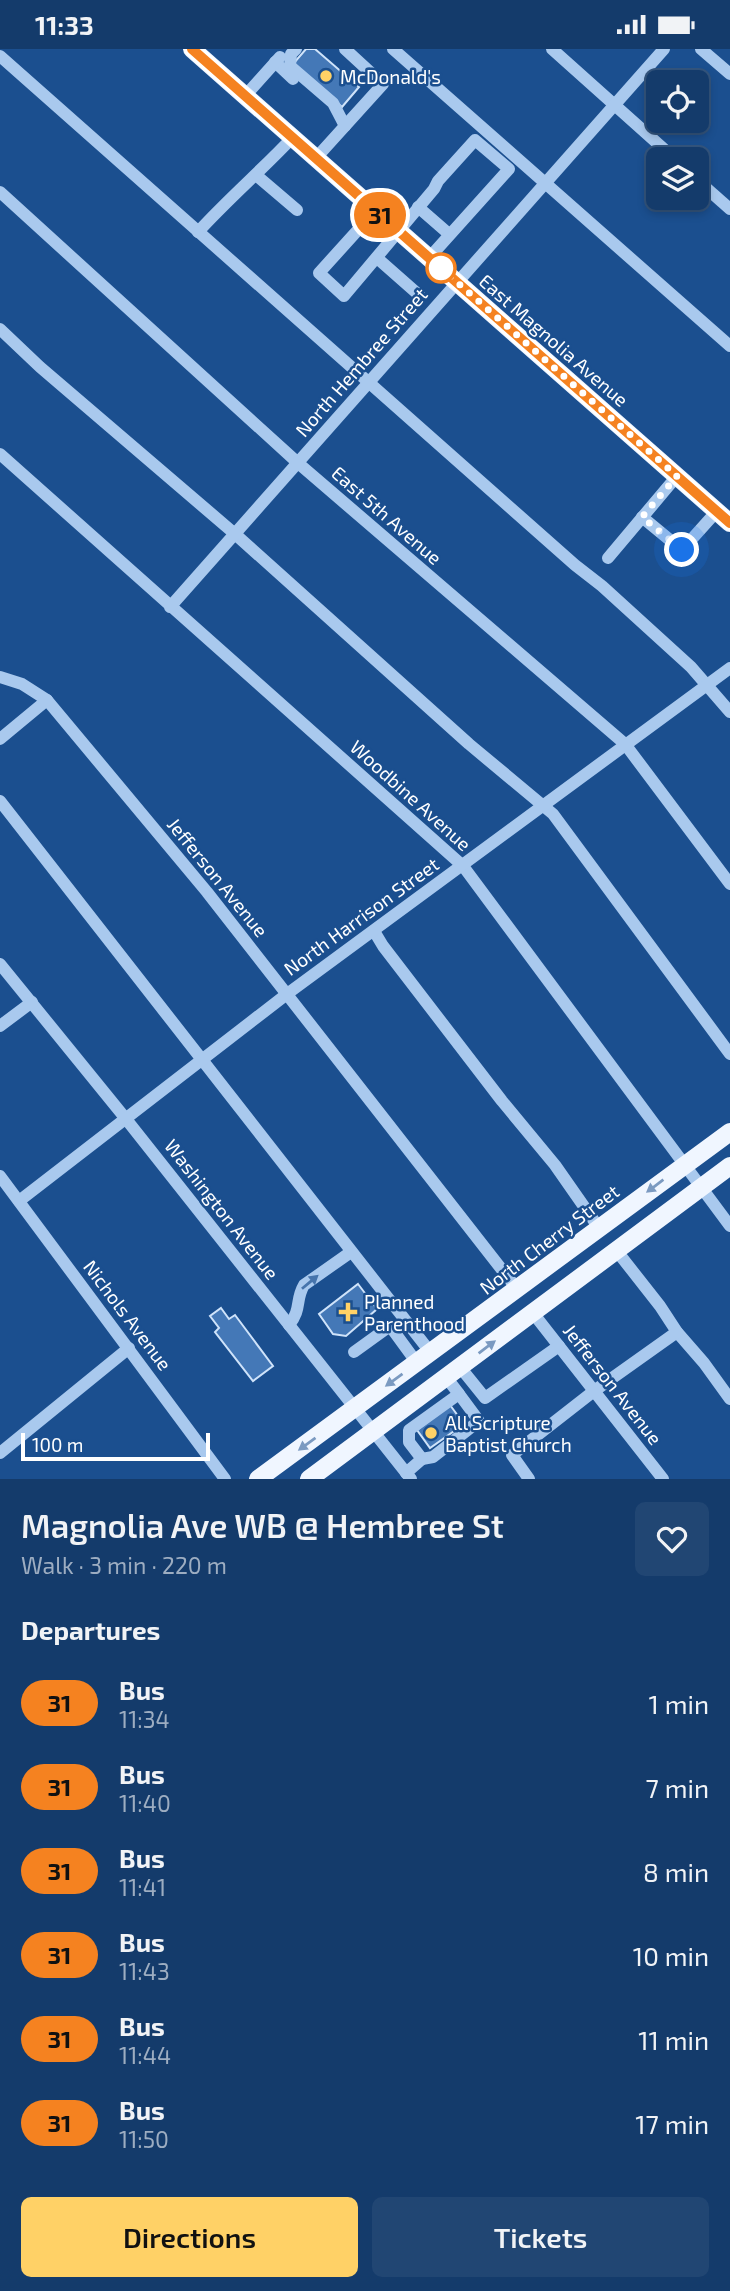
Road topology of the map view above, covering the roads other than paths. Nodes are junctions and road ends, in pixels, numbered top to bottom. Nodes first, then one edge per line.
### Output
1 (192, 49) edge
2 (287, 49) edge
3 (296, 49) edge
4 (345, 49) edge
5 (393, 49) edge
6 (552, 49) edge
7 (664, 49) edge
8 (701, 49) edge
9 (4, 57) edge
10 (275, 62) junction
11 (730, 74) edge
12 (245, 96) junction
13 (615, 104) junction
14 (345, 125) junction
15 (293, 137) junction
16 (662, 147) edge
17 (316, 158) junction
18 (256, 175) junction
19 (545, 183) junction
20 (709, 190) edge
21 (0, 192) edge
22 (418, 207) junction
23 (730, 209) edge
24 (297, 211) dead end
25 (375, 211) junction
26 (399, 231) junction
27 (198, 232) junction
28 (449, 235) junction
29 (377, 258) junction
30 (429, 258) junction
31 (457, 282) junction
32 (419, 295) dead end
33 (0, 330) edge
34 (730, 346) edge
35 (368, 383) junction
36 (0, 454) edge
37 (298, 463) junction
38 (677, 476) junction
39 (642, 517) junction
40 (723, 517) edge
41 (235, 534) junction
42 (608, 558) dead end
43 (170, 607) junction
44 (730, 668) edge
45 (0, 677) edge
46 (708, 684) junction
47 (47, 700) junction
48 (730, 712) edge
49 (0, 739) edge
50 (625, 744) junction
51 (0, 801) edge
52 (542, 807) junction
53 (463, 866) junction
54 (730, 884) edge
55 (374, 931) junction
56 (0, 964) edge
57 (287, 994) junction
58 (32, 1002) junction
59 (0, 1026) edge
60 (730, 1054) edge
61 (201, 1061) junction
62 (126, 1119) junction
63 (730, 1132) edge
64 (685, 1164) junction
65 (730, 1166) edge
66 (0, 1176) edge
67 (701, 1187) junction
68 (19, 1201) junction
69 (730, 1226) edge
70 (599, 1228) junction
71 (617, 1251) junction
72 (351, 1252) junction
73 (517, 1289) junction
74 (533, 1313) junction
75 (289, 1325) junction
76 (677, 1332) junction
77 (559, 1346) junction
78 (129, 1348) junction
79 (354, 1352) dead end
80 (424, 1358) junction
81 (453, 1372) junction
82 (594, 1391) junction
83 (459, 1394) junction
84 (730, 1399) edge
85 (355, 1408) junction
86 (373, 1431) junction
87 (0, 1453) edge
88 (422, 1459) junction
89 (408, 1476) edge
90 (225, 1479) edge
91 (258, 1479) edge
92 (309, 1479) edge
93 (530, 1479) edge
94 (663, 1479) edge

1 - 12 main road, East Magnolia Avenue
2 - 10 street
3 - 14 street
4 - 14 street
5 - 19 street
6 - 13 street
7 - 13 street, North Hembree Street
8 - 11 street
9 - 27 street
10 - 12 street
10 - 14 street
12 - 15 main road, East Magnolia Avenue
13 - 16 street
13 - 19 street, North Hembree Street
14 - 17 street
15 - 17 main road, East Magnolia Avenue
15 - 18 street
17 - 25 main road, East Magnolia Avenue
18 - 24 street
18 - 27 street
19 - 31 street, North Hembree Street
19 - 34 street
20 - 23 street
21 - 37 street, East 5th Avenue
22 - 26 street
22 - 28 street
22 - 28 street
25 - 26 main road, East Magnolia Avenue
25 - 29 street
26 - 29 street
26 - 30 main road, East Magnolia Avenue
27 - 35 street
28 - 30 street
29 - 32 street
30 - 31 main road, East Magnolia Avenue
31 - 35 street, North Hembree Street
31 - 38 main road, East Magnolia Avenue
33 - 41 street
35 - 37 street, North Hembree Street
35 - 46 street
36 - 43 street, Woodbine Avenue
37 - 41 street, North Hembree Street
37 - 50 street, East 5th Avenue
38 - 39 street
38 - 40 main road, East Magnolia Avenue
39 - 40 street
39 - 42 street
41 - 43 street, North Hembree Street
41 - 52 street
43 - 53 street, Woodbine Avenue
44 - 46 street, North Harrison Street
45 - 47 street, Jefferson Avenue
46 - 48 street
46 - 50 street, North Harrison Street
47 - 49 street
47 - 57 street, Jefferson Avenue
50 - 52 street, North Harrison Street
50 - 54 street, East 5th Avenue
51 - 61 street
52 - 53 street, North Harrison Street
52 - 60 street
53 - 55 street, North Harrison Street
53 - 64 street, Woodbine Avenue
55 - 57 street, North Harrison Street
55 - 70 street
56 - 58 street, Washington Avenue
57 - 61 street, North Harrison Street
57 - 73 street, Jefferson Avenue
58 - 59 street
58 - 62 street, Washington Avenue
61 - 62 street, North Harrison Street
61 - 72 street
62 - 68 street, North Harrison Street
62 - 75 street, Washington Avenue
63 - 64 main road, North Cherry Street
64 - 67 street, Woodbine Avenue
64 -> 70 main road, North Cherry Street
65 - 67 main road
66 - 68 street, Nichols Avenue
67 - 69 street, Woodbine Avenue
67 - 71 main road
68 - 78 street, Nichols Avenue
70 - 73 main road, North Cherry Street
71 - 74 main road
71 - 76 street
75 -> 72 street
72 - 80 street
73 - 80 main road, North Cherry Street
74 - 77 street, Jefferson Avenue
81 -> 74 main road
75 - 85 street, Washington Avenue
76 - 82 street
76 - 84 street
77 - 81 street
77 - 82 street, Jefferson Avenue
78 - 87 street
78 - 90 street, Nichols Avenue
79 - 80 street
80 -> 85 main road, North Cherry Street
81 - 83 street
81 - 86 main road
82 - 93 street
82 - 94 street, Jefferson Avenue
83 - 88 street
83 - 88 street
85 - 86 street, Washington Avenue
85 -> 91 main road, North Cherry Street
86 - 89 street, Washington Avenue
86 - 92 main road
88 - 89 street

